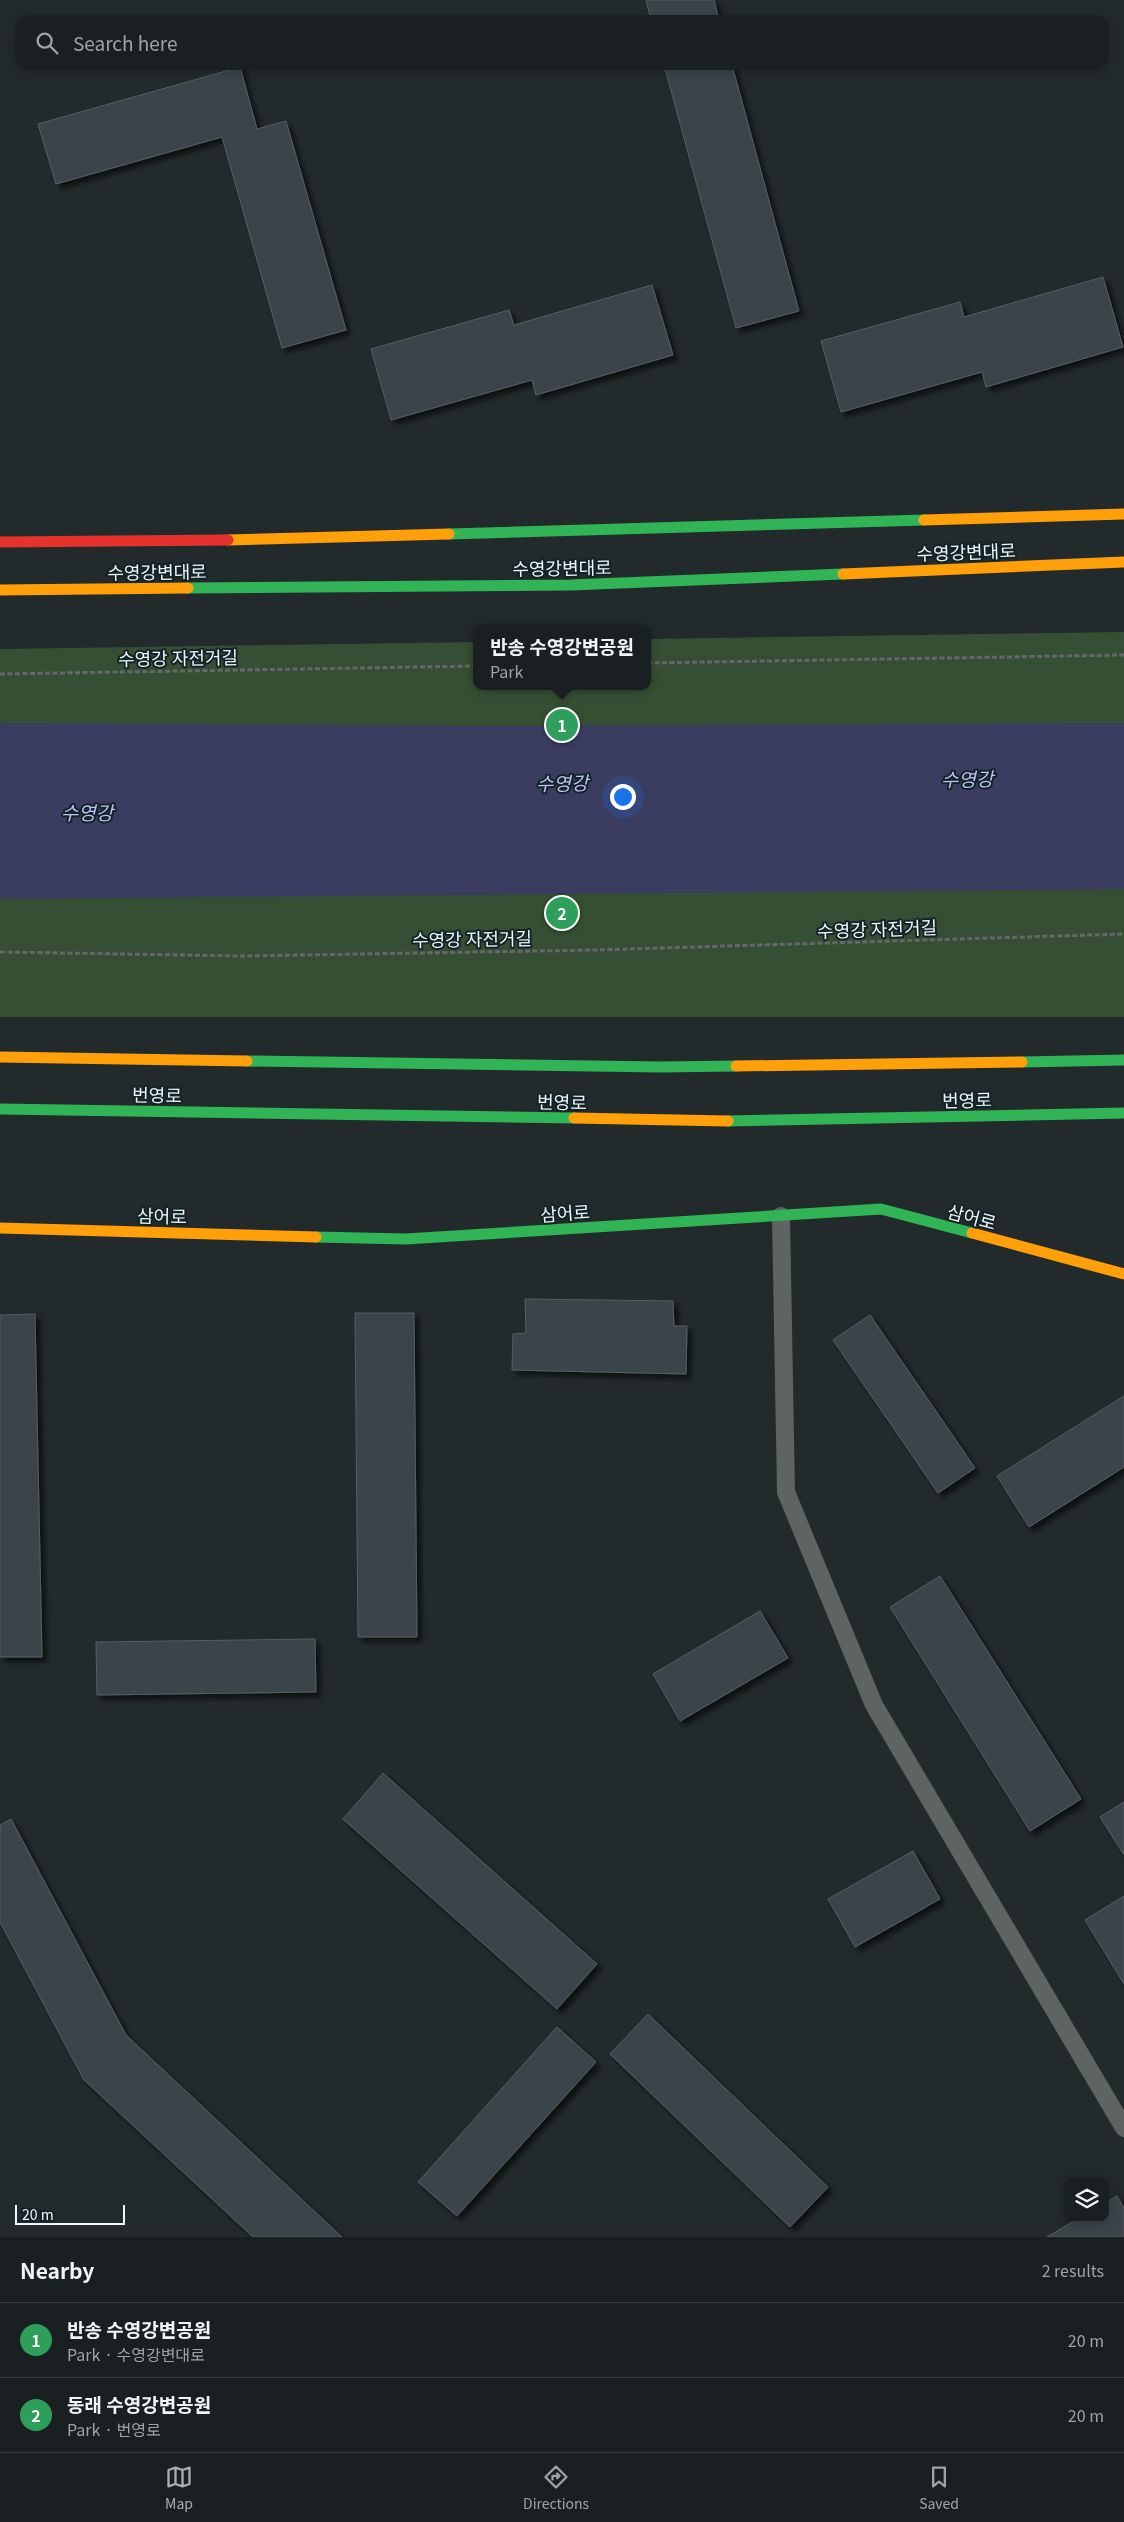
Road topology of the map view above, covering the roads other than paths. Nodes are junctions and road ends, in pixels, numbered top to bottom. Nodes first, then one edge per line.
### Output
1 (1124, 514) edge
2 (0, 542) edge
3 (1124, 562) edge
4 (0, 590) edge
5 (0, 1057) edge
6 (1124, 1060) edge
7 (0, 1109) edge
8 (1124, 1113) edge
9 (781, 1216) junction
10 (0, 1228) edge
11 (1124, 1274) edge
12 (1124, 2128) edge

1 - 2 main road, 수영강변대로
3 - 4 main road, 수영강변대로
5 - 6 main road, 번영로
7 - 8 main road, 번영로
9 - 10 main road, 삼어로
9 - 11 main road, 삼어로
9 - 12 lane

